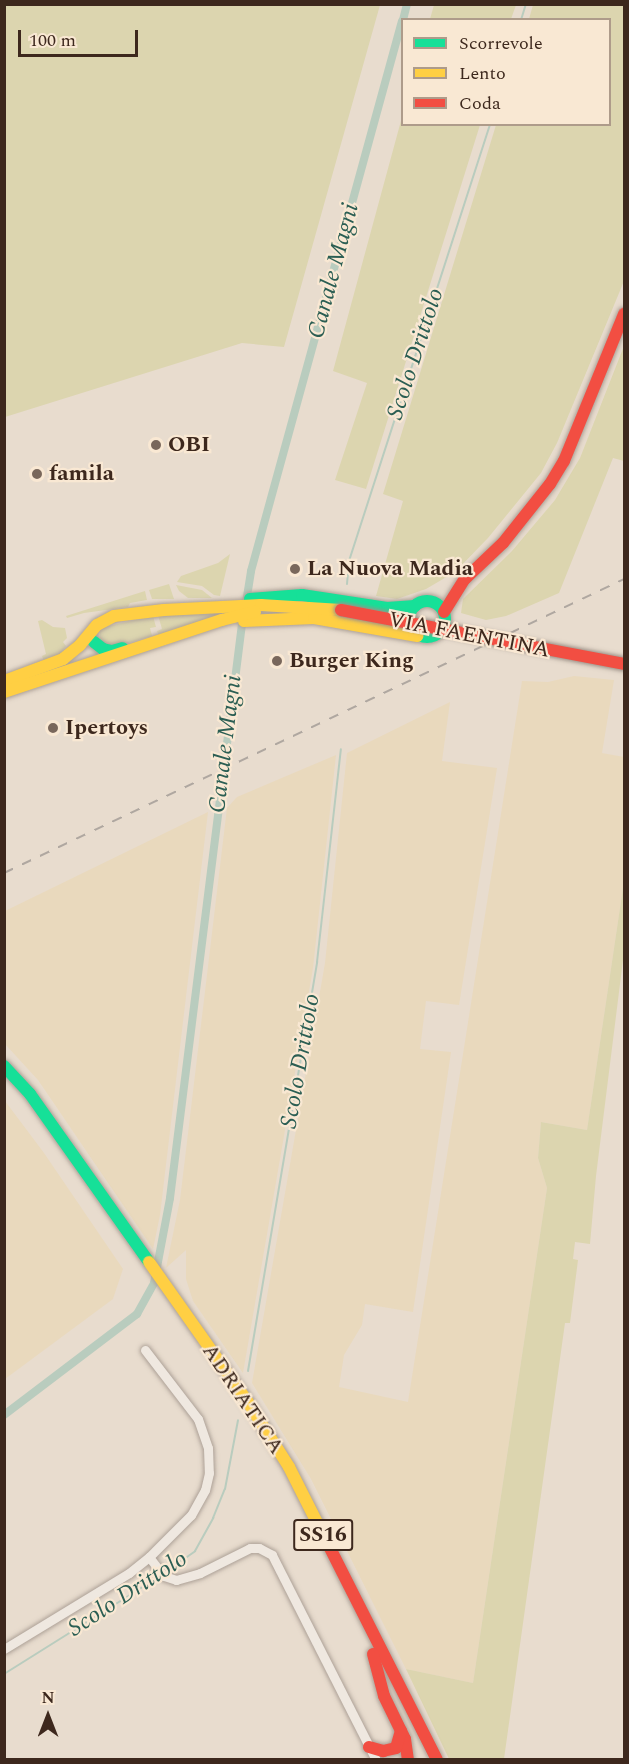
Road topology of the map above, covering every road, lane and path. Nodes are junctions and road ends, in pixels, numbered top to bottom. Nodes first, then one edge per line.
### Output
1 (624, 314) edge
2 (465, 579) junction
3 (429, 600) junction
4 (415, 606) junction
5 (261, 608) junction
6 (444, 612) junction
7 (97, 625) junction
8 (417, 636) junction
9 (94, 642) junction
10 (142, 648) junction
11 (109, 659) junction
12 (624, 664) edge
13 (4, 681) edge
14 (4, 692) edge
15 (4, 1066) edge
16 (4, 1080) edge
17 (188, 1324) junction
18 (145, 1350) dead end
19 (149, 1557) junction
20 (4, 1648) edge
21 (373, 1654) junction
22 (401, 1731) junction
23 (369, 1746) junction
24 (376, 1760) edge
25 (408, 1760) edge
26 (426, 1760) edge
27 (437, 1760) edge

1 - 2 main road
2 - 3 main road
2 - 6 main road
3 - 4 main road
3 - 6 main road
4 - 5 main road
4 - 8 main road
5 - 7 main road, VIA FAENTINA
5 - 8 main road
5 - 10 main road, VIA FAENTINA
5 - 12 main road, VIA FAENTINA, bridge
6 - 8 main road
7 - 9 main road
7 - 13 main road
9 - 10 main road
9 - 11 main road
10 - 11 main road, VIA FAENTINA
11 - 14 main road, VIA FAENTINA
15 - 17 main road, ADRIATICA / SS16
16 - 17 main road, ADRIATICA / SS16
17 - 21 main road, ADRIATICA / SS16
17 - 27 main road, ADRIATICA / SS16
18 - 19 street
19 - 20 street
19 - 23 street
21 - 22 main road
21 - 26 main road, ADRIATICA / SS16
22 - 23 main road
22 - 25 main road
23 - 24 street

